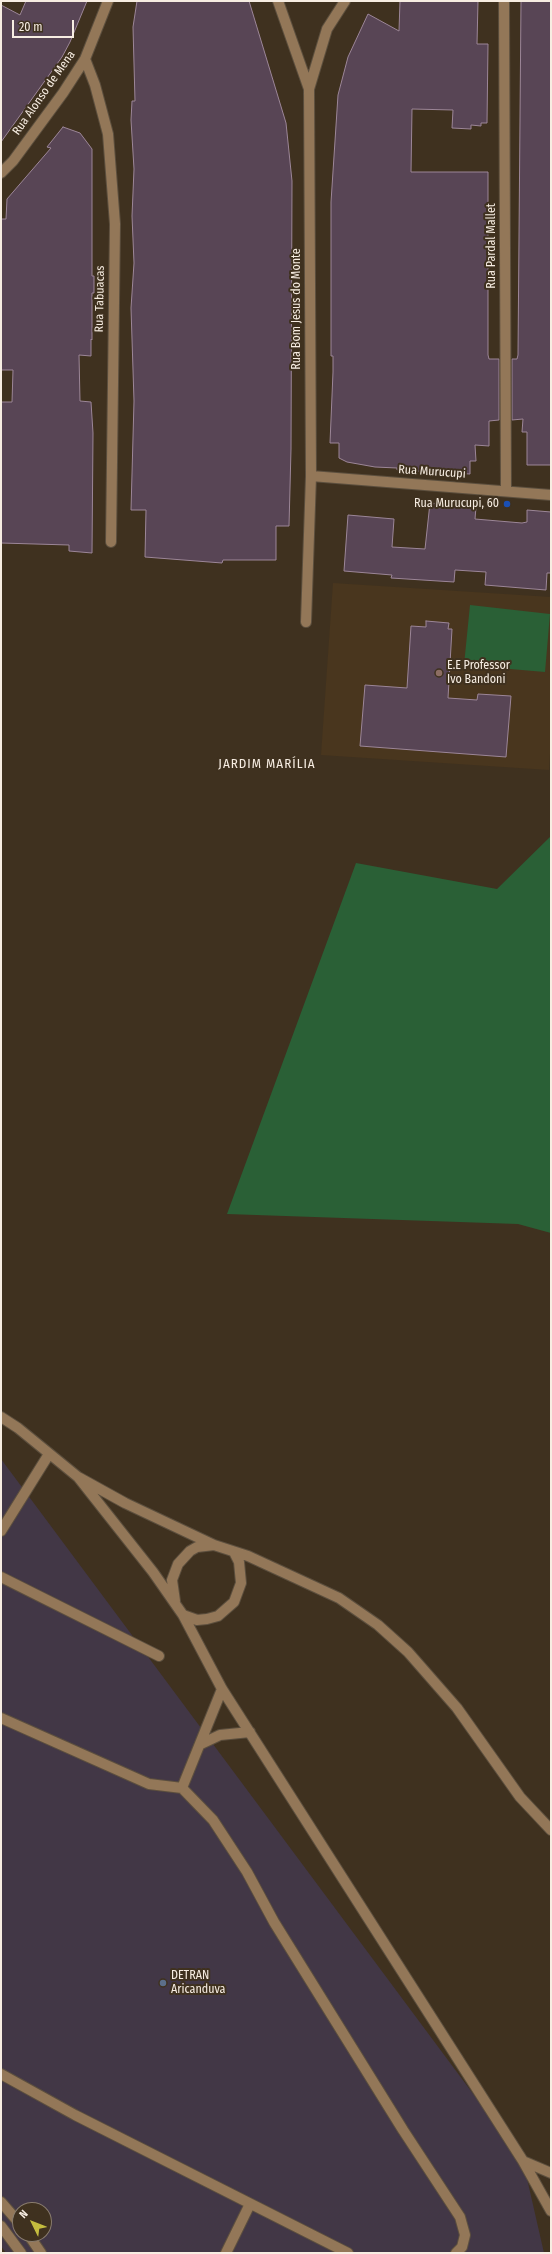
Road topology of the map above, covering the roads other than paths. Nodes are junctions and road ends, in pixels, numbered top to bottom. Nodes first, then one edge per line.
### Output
1 (108, 1) edge
2 (278, 1) edge
3 (345, 1) edge
4 (504, 1) edge
5 (85, 59) junction
6 (309, 89) junction
7 (1, 172) edge
8 (311, 476) junction
9 (506, 491) junction
10 (551, 495) edge
11 (111, 542) dead end
12 (306, 622) dead end
13 (1, 1417) edge
14 (49, 1454) junction
15 (78, 1478) junction
16 (1, 1531) edge
17 (214, 1545) junction
18 (234, 1552) junction
19 (1, 1577) edge
20 (180, 1612) junction
21 (159, 1656) dead end
22 (222, 1689) junction
23 (1, 1718) edge
24 (250, 1732) junction
25 (201, 1744) junction
26 (182, 1788) junction
27 (551, 1830) edge
28 (1, 2074) edge
29 (523, 2161) junction
30 (551, 2174) edge
31 (1, 2202) edge
32 (250, 2204) junction
33 (551, 2211) edge
34 (12, 2215) edge
35 (1, 2226) edge
36 (33, 2242) edge
37 (21, 2253) edge
38 (41, 2253) edge
39 (226, 2253) edge
40 (348, 2253) edge
41 (456, 2253) edge

1 - 5 street, Rua Alonso de Mena
2 - 6 street, Rua Bom Jesus do Monte
3 - 6 street
4 - 9 street, Rua Pardal Mallet
5 - 7 street, Rua Alonso de Mena
5 - 11 street, Rua Tabuacas
6 - 8 street, Rua Bom Jesus do Monte
8 - 9 street, Rua Murucupi
8 - 12 street, Rua Bom Jesus do Monte
9 - 10 street, Rua Murucupi
13 - 14 street
14 - 15 street
14 - 16 street
15 - 17 street
15 - 20 street
17 - 18 street
17 - 20 street
18 - 20 street
18 - 27 street
19 - 21 street
20 - 22 street
22 - 24 street
22 - 25 street
23 - 26 street
24 - 25 street
24 - 29 street
25 - 26 street
26 - 41 street
28 - 32 street
29 - 30 street
29 - 33 street
31 - 34 street
32 - 39 street
32 - 40 street
35 - 37 street
36 - 38 street

